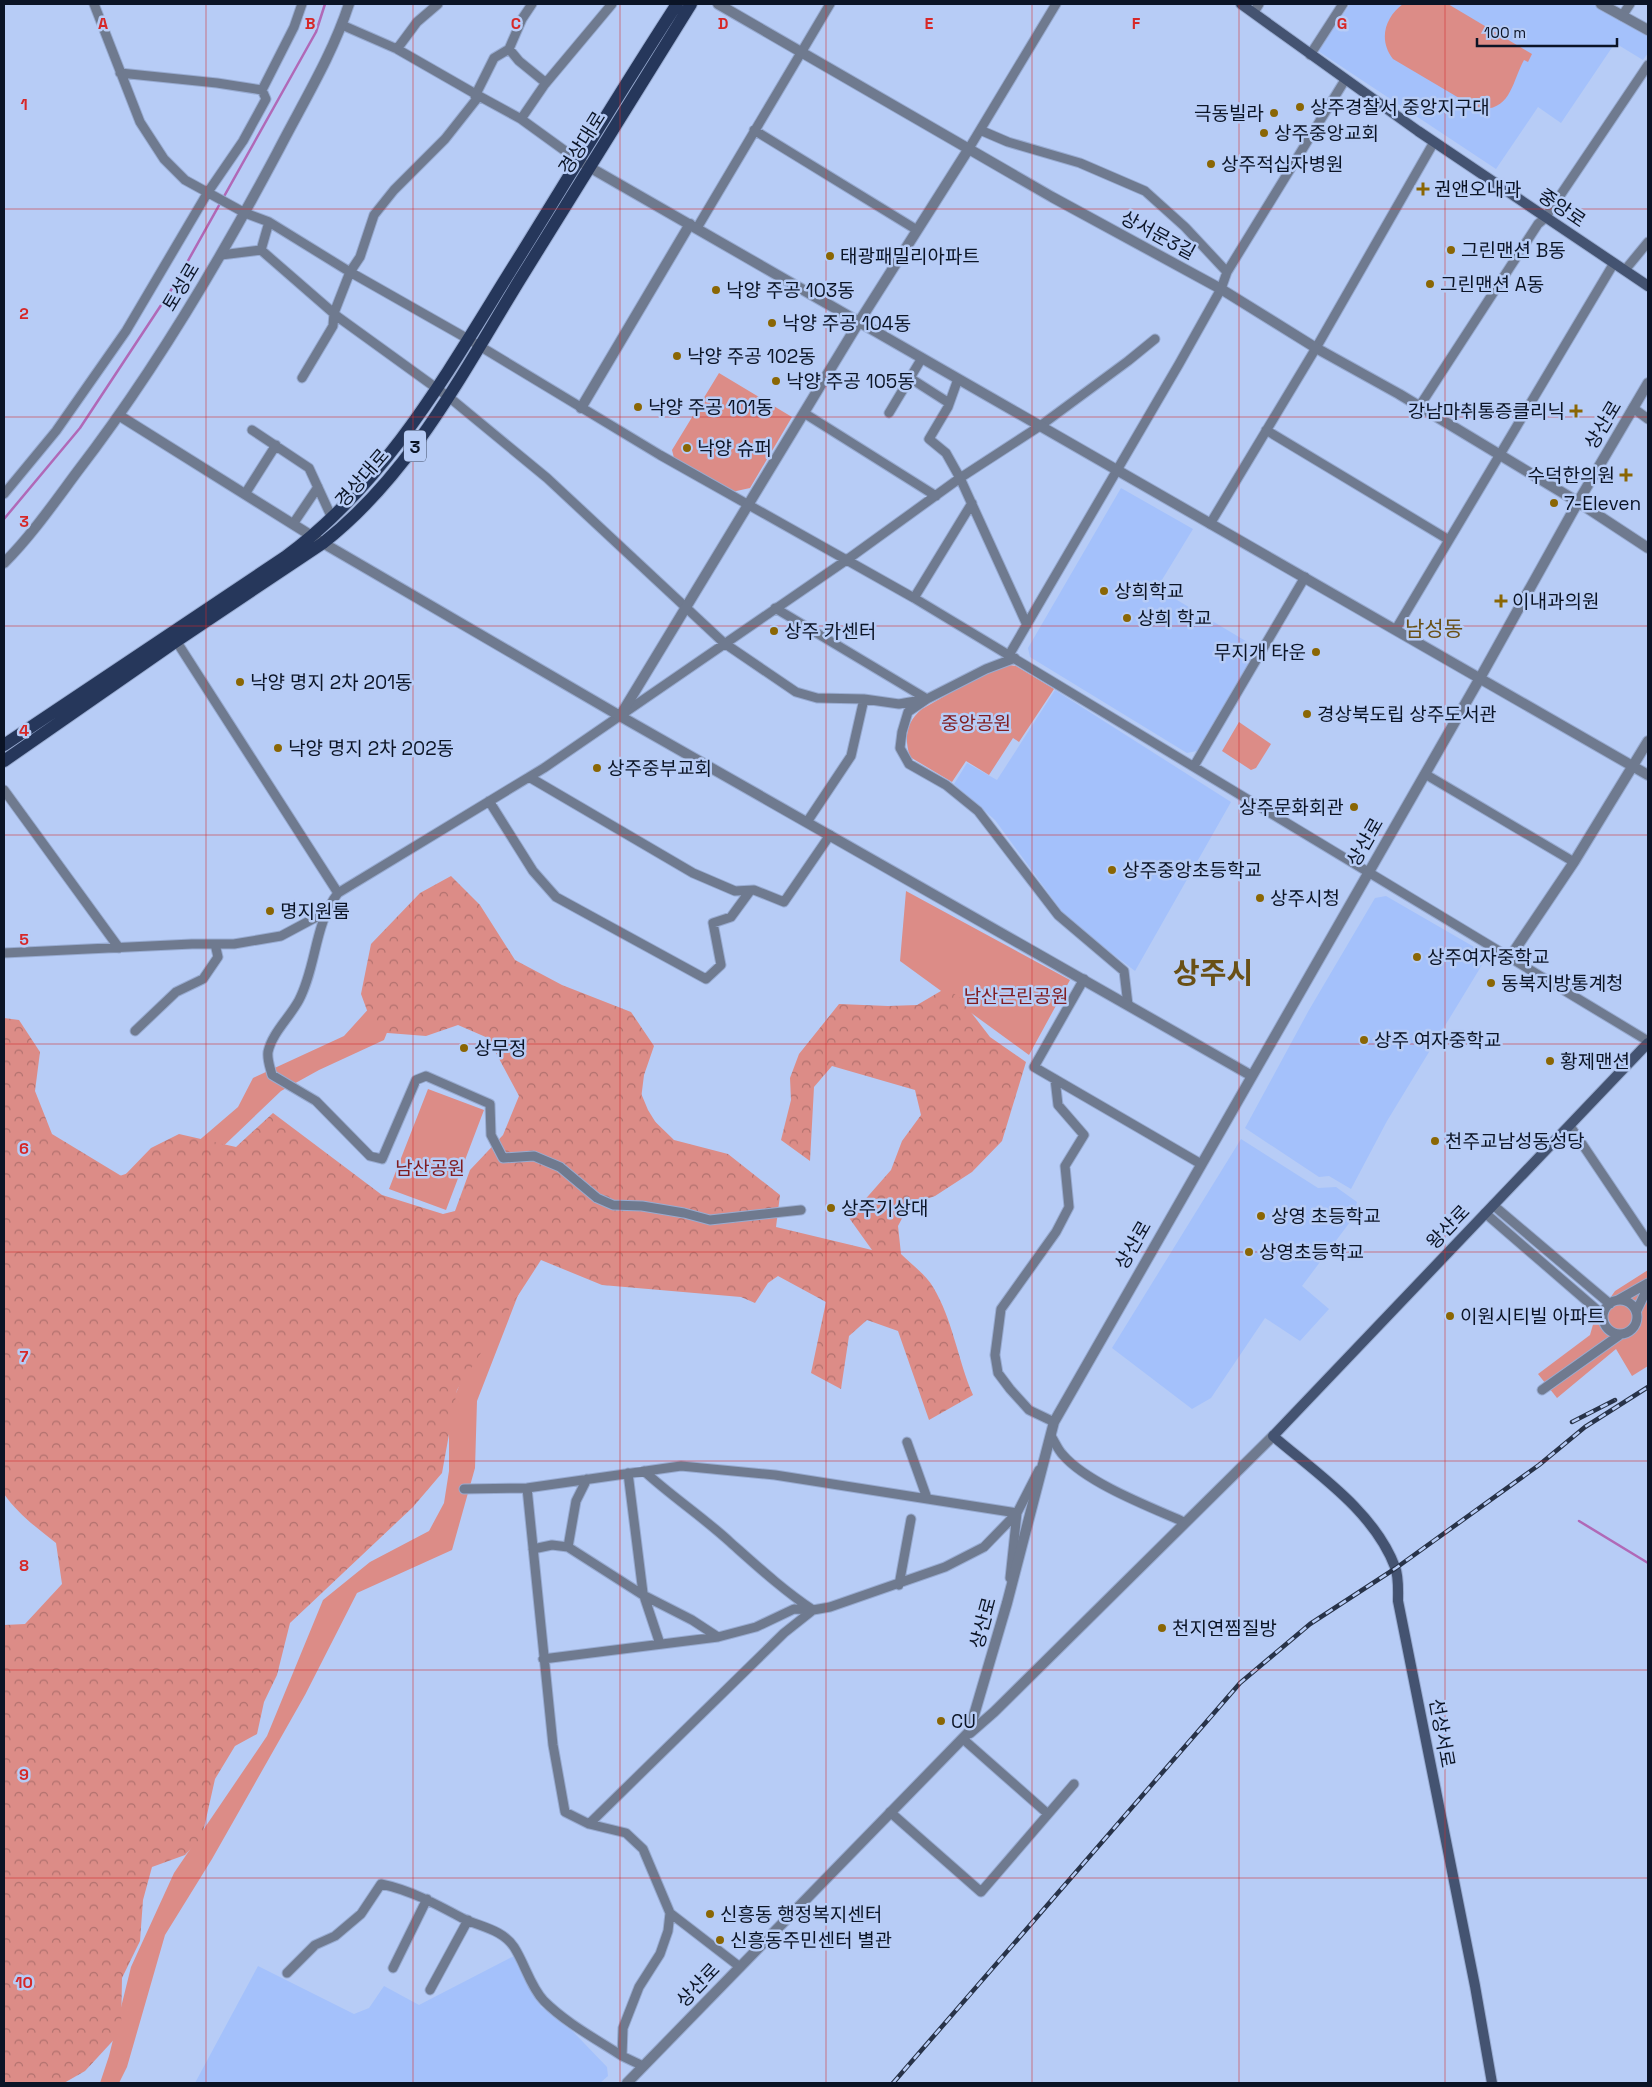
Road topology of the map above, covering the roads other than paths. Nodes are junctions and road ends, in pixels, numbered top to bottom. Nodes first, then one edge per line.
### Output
1 (94, 4) edge
2 (302, 4) edge
3 (350, 4) edge
4 (438, 4) edge
5 (532, 4) edge
6 (612, 4) edge
7 (677, 4) edge
8 (691, 4) edge
9 (718, 4) edge
10 (830, 4) edge
11 (1056, 4) edge
12 (1242, 4) edge
13 (1343, 4) edge
14 (1601, 4) edge
15 (1630, 4) edge
16 (1256, 8) edge
17 (1622, 16) junction
18 (342, 25) junction
19 (1648, 30) edge
20 (397, 49) junction
21 (509, 49) junction
22 (801, 52) junction
23 (1310, 55) junction
24 (1648, 65) edge
25 (120, 73) junction
26 (1345, 80) junction
27 (546, 83) junction
28 (262, 90) junction
29 (477, 96) junction
30 (520, 119) junction
31 (754, 130) junction
32 (980, 130) junction
33 (1434, 142) junction
34 (968, 150) junction
35 (584, 164) junction
36 (208, 192) junction
37 (243, 212) junction
38 (1545, 218) junction
39 (269, 222) junction
40 (693, 226) junction
41 (917, 230) junction
42 (1648, 242) edge
43 (261, 250) junction
44 (221, 255) junction
45 (1614, 263) junction
46 (1625, 270) junction
47 (350, 272) junction
48 (1227, 272) junction
49 (1648, 286) edge
50 (1221, 289) junction
51 (334, 313) junction
52 (859, 322) junction
53 (1155, 339) dead end
54 (468, 340) junction
55 (479, 346) junction
56 (1316, 348) junction
57 (922, 358) junction
58 (302, 378) dead end
59 (910, 378) junction
60 (958, 379) junction
61 (1648, 382) edge
62 (437, 389) junction
63 (450, 398) junction
64 (950, 403) junction
65 (1419, 406) junction
66 (581, 408) junction
67 (1633, 408) junction
68 (889, 413) dead end
69 (804, 414) junction
70 (120, 416) junction
71 (1648, 418) edge
72 (1040, 426) junction
73 (252, 430) dead end
74 (1266, 430) junction
75 (276, 446) junction
76 (1500, 455) junction
77 (1118, 471) junction
78 (960, 478) junction
79 (318, 487) junction
80 (4, 494) edge
81 (246, 494) junction
82 (936, 496) junction
83 (1578, 502) junction
84 (972, 503) junction
85 (749, 505) junction
86 (332, 518) junction
87 (294, 524) junction
88 (1210, 524) junction
89 (318, 540) junction
90 (1449, 540) junction
91 (1648, 548) edge
92 (848, 559) junction
93 (4, 563) edge
94 (1305, 577) junction
95 (914, 598) junction
96 (775, 608) junction
97 (686, 610) junction
98 (1027, 625) junction
99 (1396, 629) junction
100 (173, 637) junction
101 (724, 643) junction
102 (1012, 656) junction
103 (1480, 678) junction
104 (864, 699) junction
105 (927, 699) junction
106 (620, 716) junction
107 (1648, 741) edge
108 (4, 745) edge
109 (4, 761) edge
110 (1194, 766) junction
111 (1633, 766) junction
112 (1425, 774) junction
113 (1648, 775) edge
114 (529, 777) junction
115 (4, 790) edge
116 (489, 801) junction
117 (807, 822) junction
118 (830, 835) junction
119 (1574, 862) junction
120 (1367, 872) junction
121 (750, 891) junction
122 (338, 893) junction
123 (324, 913) junction
124 (215, 944) junction
125 (119, 948) junction
126 (4, 953) edge
127 (1510, 957) junction
128 (1084, 979) junction
129 (1128, 1005) junction
130 (135, 1031) dead end
131 (1648, 1042) edge
132 (1252, 1076) junction
133 (1055, 1079) junction
134 (1570, 1126) junction
135 (1201, 1164) junction
136 (1493, 1205) junction
137 (801, 1210) dead end
138 (1485, 1213) junction
139 (1648, 1242) edge
140 (1648, 1285) edge
141 (1613, 1302) junction
142 (1637, 1310) junction
143 (1603, 1316) junction
144 (1609, 1329) junction
145 (1621, 1334) junction
146 (1604, 1347) junction
147 (1542, 1390) dead end
148 (1054, 1422) junction
149 (1051, 1436) junction
150 (1273, 1436) junction
151 (907, 1442) dead end
152 (1041, 1466) junction
153 (644, 1471) junction
154 (628, 1473) junction
155 (586, 1479) junction
156 (527, 1488) junction
157 (464, 1489) dead end
158 (927, 1498) junction
159 (1017, 1513) junction
160 (911, 1519) dead end
161 (1184, 1522) junction
162 (568, 1547) junction
163 (532, 1549) junction
164 (899, 1585) junction
165 (643, 1595) junction
166 (1007, 1603) junction
167 (813, 1610) junction
168 (718, 1637) junction
169 (660, 1644) junction
170 (543, 1659) junction
171 (963, 1739) junction
172 (1074, 1784) dead end
173 (890, 1812) junction
174 (1048, 1814) junction
175 (589, 1824) junction
176 (427, 1899) junction
177 (670, 1913) junction
178 (468, 1920) junction
179 (740, 1967) junction
180 (393, 1968) dead end
181 (288, 1973) dead end
182 (430, 1990) dead end
183 (622, 2056) junction
184 (644, 2066) junction
185 (627, 2083) edge
186 (1492, 2083) edge

1 - 25 street
2 - 28 street
3 - 18 street, 토성로
4 - 20 street
5 - 21 street
6 - 27 street
7 - 35 main road, 경상대로 / 3
8 - 35 main road, 경상대로 / 3
9 - 22 street, 상서문3길
10 - 22 street
11 - 32 street
12 - 16 main road, 중앙로
13 - 23 street
14 - 17 street
15 - 17 street
16 - 23 main road, 중앙로
17 - 19 street
18 - 20 street
18 - 37 street, 토성로
20 - 29 street
21 - 27 street
21 - 29 street
22 - 31 street
22 - 34 street, 상서문3길
23 - 26 main road, 중앙로
24 - 38 street
25 - 28 street
25 - 36 street
26 - 33 main road, 중앙로
26 - 48 street
27 - 30 street
28 - 36 street
29 - 30 street
29 - 47 street
30 - 35 street
31 - 40 street
31 - 41 street
32 - 34 street
32 - 48 street
33 - 38 main road, 중앙로
33 - 56 street
34 - 41 street
34 - 50 street, 상서문3길
35 - 40 street
35 - 54 main road, 경상대로 / 3
35 - 55 main road, 경상대로 / 3
36 - 37 street
36 - 80 street
37 - 39 street
37 - 44 street, 토성로
38 - 45 main road, 중앙로
38 - 65 street
39 - 43 street
39 - 47 street
40 - 52 street
40 - 66 street
41 - 52 street
42 - 46 street
43 - 44 street
43 - 51 street
44 - 70 street, 토성로
45 - 46 main road, 중앙로
45 - 76 street
46 - 49 main road, 중앙로
47 - 51 street
47 - 54 street
48 - 50 street
50 - 56 street, 상서문3길
50 - 77 street
51 - 58 street
51 - 62 street
52 - 57 street
52 - 69 street
53 - 72 street
54 - 55 street
54 - 62 main road, 경상대로 / 3
55 - 63 main road, 경상대로 / 3
55 - 66 street
56 - 65 street, 상서문3길
56 - 74 street
57 - 59 street
57 - 60 street
59 - 64 street
59 - 68 street
60 - 64 street
60 - 72 street
61 - 67 street, 상산로
62 - 63 street
62 - 86 main road, 경상대로 / 3
63 - 89 main road, 경상대로 / 3
63 - 97 street
64 - 78 street
65 - 76 street, 상서문3길
66 - 85 street
67 - 71 street
67 - 83 street, 상산로
69 - 82 street
69 - 85 street
70 - 81 street
70 - 93 street, 토성로
72 - 77 street
72 - 78 street
73 - 75 street
74 - 88 street
74 - 90 street
75 - 79 street
75 - 81 street
76 - 83 street, 상서문3길
76 - 90 street
77 - 88 street
77 - 98 street
78 - 82 street
78 - 84 street
79 - 86 street
79 - 87 street
81 - 87 street
82 - 92 street
83 - 91 street, 상서문3길
83 - 103 street, 상산로
84 - 95 street
84 - 98 street
85 - 92 street
85 - 97 street
86 - 89 main road, 경상대로 / 3
87 - 89 street
88 - 94 street
89 - 100 main road, 경상대로 / 3
89 - 106 street
90 - 99 street
92 - 95 street
92 - 96 street
94 - 99 street
94 - 110 street
95 - 102 street
96 - 101 street
96 - 105 street
97 - 101 street
97 - 106 street
98 - 102 street
99 - 103 street
100 - 108 main road, 경상대로 / 3
100 - 109 main road, 경상대로 / 3
100 - 122 street
101 - 104 street
101 - 106 street
102 - 105 street
102 - 110 street
103 - 111 street
103 - 112 street, 상산로
104 - 105 street
104 - 117 street
105 - 129 street
106 - 114 street
106 - 117 street
107 - 111 street
110 - 120 street
111 - 113 street
111 - 119 street
112 - 119 street
112 - 120 street, 상산로
114 - 116 street
114 - 121 street
115 - 125 street
116 - 121 street
116 - 122 street
117 - 118 street
118 - 121 street
118 - 128 street
119 - 127 street
120 - 127 street
120 - 132 street, 상산로
122 - 123 street
123 - 124 street
123 - 137 street
124 - 125 street
124 - 130 street
125 - 126 street
127 - 131 street
128 - 129 street
128 - 133 street
129 - 132 street
131 - 134 main road, 왕산로
132 - 135 street, 상산로
133 - 135 street
133 - 148 street
134 - 136 main road, 왕산로
134 - 139 street
135 - 148 street, 상산로
136 - 138 main road, 왕산로
136 - 141 street
138 - 143 street
138 - 150 main road, 왕산로
140 - 141 street
140 - 142 street
141 - 142 street
141 - 143 street
142 - 145 street
143 - 144 street
144 - 145 street
144 - 146 street
145 - 146 street
146 - 147 street
148 - 149 street, 상산로
149 - 152 street, 상산로
149 - 161 street
150 - 161 street
150 - 186 main road, 선상서로
151 - 158 street
152 - 159 street
152 - 166 street, 상산로
153 - 154 street
153 - 158 street
153 - 167 street
154 - 155 street
154 - 165 street
155 - 156 street
155 - 162 street
156 - 157 street
156 - 163 street
158 - 159 street
159 - 164 street
159 - 166 street
160 - 164 street
161 - 171 street
162 - 163 street
162 - 165 street
163 - 170 street
164 - 167 street
165 - 168 street
165 - 169 street
166 - 171 street, 상산로
167 - 168 street
167 - 175 street
168 - 169 street
169 - 170 street
170 - 175 street
171 - 173 street, 상산로
171 - 174 street
172 - 174 street
173 - 174 street
173 - 179 street, 상산로
175 - 177 street
176 - 178 street
176 - 180 street
176 - 181 street
177 - 179 street
177 - 183 street
178 - 182 street
178 - 183 street
179 - 184 street, 상산로
183 - 184 street
184 - 185 street, 상산로

